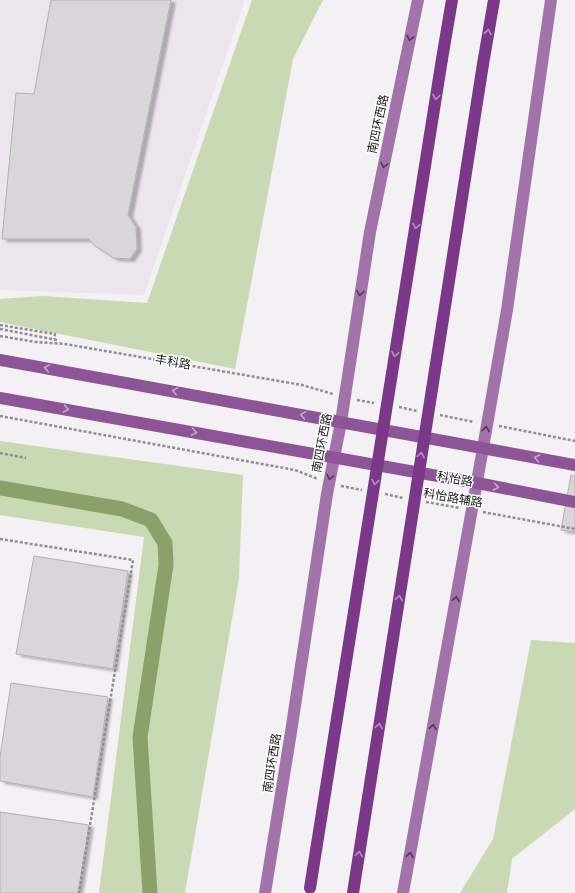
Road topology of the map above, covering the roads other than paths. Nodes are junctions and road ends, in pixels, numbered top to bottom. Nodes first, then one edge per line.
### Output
1 (418, 0) edge
2 (452, 0) edge
3 (494, 0) edge
4 (551, 0) edge
5 (0, 360) edge
6 (0, 398) edge
7 (341, 422) junction
8 (483, 448) junction
9 (334, 457) junction
10 (575, 465) edge
11 (477, 483) junction
12 (575, 502) edge
13 (310, 890) edge
14 (265, 893) edge
15 (353, 893) edge
16 (403, 893) edge

1 -> 7 main road, 南四环西路
2 -> 13 highway, bridge
15 -> 3 highway, bridge
8 -> 4 main road
7 -> 5 main road
6 -> 9 main road
7 - 8 main road
7 - 9 main road, 南四环西路
10 -> 8 main road
8 - 11 main road
9 - 11 main road, 科怡路
9 -> 14 main road, 南四环西路
11 -> 12 main road, 科怡路
16 -> 11 main road

